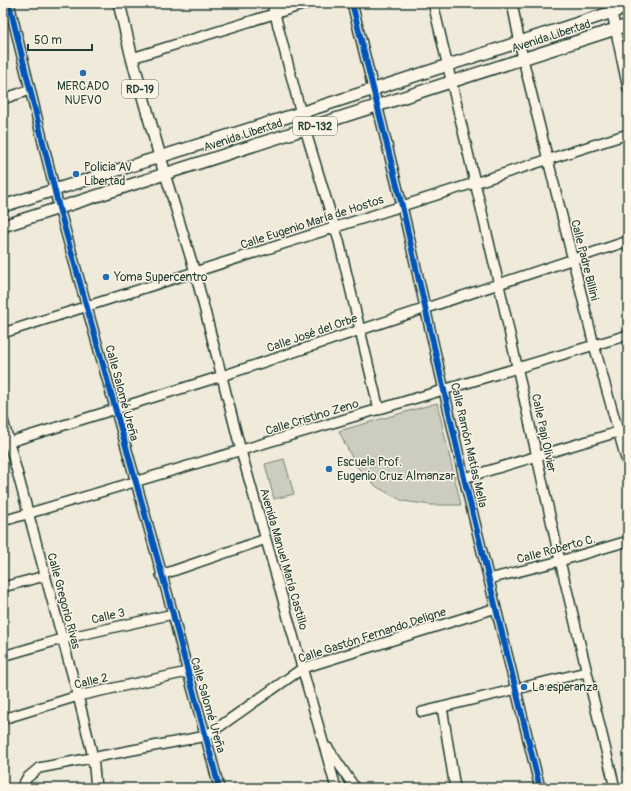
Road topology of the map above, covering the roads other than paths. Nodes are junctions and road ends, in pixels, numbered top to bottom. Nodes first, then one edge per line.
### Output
1 (9, 3) edge
2 (118, 3) edge
3 (272, 3) edge
4 (310, 3) edge
5 (352, 3) edge
6 (433, 3) edge
7 (512, 3) edge
8 (611, 7) edge
9 (628, 7) edge
10 (275, 14) junction
11 (628, 25) edge
12 (616, 29) junction
13 (521, 42) junction
14 (132, 58) junction
15 (524, 59) junction
16 (448, 66) junction
17 (452, 82) junction
18 (373, 89) junction
19 (628, 89) edge
20 (30, 90) junction
21 (3, 99) edge
22 (378, 106) junction
23 (300, 113) junction
24 (304, 129) junction
25 (628, 134) edge
26 (160, 157) junction
27 (548, 160) junction
28 (165, 174) junction
29 (475, 183) junction
30 (55, 190) junction
31 (3, 206) edge
32 (402, 206) junction
33 (59, 208) junction
34 (3, 226) edge
35 (335, 227) junction
36 (628, 241) edge
37 (573, 259) junction
38 (195, 272) junction
39 (499, 285) junction
40 (86, 306) junction
41 (426, 308) junction
42 (360, 330) junction
43 (3, 333) edge
44 (628, 335) edge
45 (594, 345) junction
46 (518, 368) junction
47 (222, 376) junction
48 (445, 390) junction
49 (114, 410) junction
50 (379, 410) junction
51 (3, 420) edge
52 (628, 428) edge
53 (618, 432) junction
54 (6, 443) edge
55 (242, 451) junction
56 (537, 457) junction
57 (628, 466) edge
58 (464, 478) junction
59 (134, 481) junction
60 (28, 514) junction
61 (3, 521) edge
62 (266, 539) junction
63 (628, 541) edge
64 (560, 561) junction
65 (162, 575) junction
66 (44, 576) junction
67 (489, 579) junction
68 (3, 587) edge
69 (496, 608) junction
70 (173, 614) junction
71 (62, 639) junction
72 (3, 656) edge
73 (303, 668) junction
74 (186, 672) junction
75 (586, 672) junction
76 (516, 689) junction
77 (78, 696) junction
78 (442, 707) junction
79 (422, 712) dead end
80 (3, 719) edge
81 (206, 736) junction
82 (323, 742) junction
83 (93, 757) junction
84 (20, 788) edge
85 (96, 788) edge
86 (219, 788) edge
87 (336, 788) edge
88 (355, 788) edge
89 (456, 788) edge
90 (540, 788) edge
91 (615, 788) edge

1 - 20 street, Calle Salomé Ureña
2 - 14 main road, RD-19
3 - 10 street
4 - 10 street
5 - 18 street
6 - 16 street
7 - 13 street
8 - 9 main road, Avenida Libertad / RD-132
8 - 12 street
8 - 13 main road, Avenida Libertad / RD-132
10 - 14 street
10 - 23 street
11 - 12 main road, Avenida Libertad / RD-132
12 - 15 main road, Avenida Libertad / RD-132
12 - 19 street
13 - 15 street, Calle Padre Billini
13 - 16 main road, Avenida Libertad / RD-132
14 - 26 main road, RD-19
15 - 17 main road, Avenida Libertad / RD-132
15 - 27 street, Calle Padre Billini
16 - 17 street, Calle Papi Olivier
16 - 18 main road, Avenida Libertad / RD-132
17 - 22 main road, Avenida Libertad / RD-132
17 - 29 street, Calle Papi Olivier
18 - 22 street, Calle Ramón Matías Mella
18 - 23 main road, Avenida Libertad / RD-132
20 - 21 street
20 - 30 street, Calle Salomé Ureña
22 - 24 main road, Avenida Libertad / RD-132
22 - 32 street, Calle Ramón Matías Mella
23 - 24 street
23 - 26 main road, Avenida Libertad / RD-132
24 - 28 main road, Avenida Libertad / RD-132
24 - 35 street
25 - 27 street, Calle Eugenio María de Hostos
26 - 28 main road, RD-19
26 - 30 main road, Avenida Libertad / RD-132
27 - 29 street, Calle Eugenio María de Hostos
27 - 37 street, Calle Padre Billini
28 - 33 main road, Avenida Libertad / RD-132
28 - 38 street, Avenida Manuel María Castillo
29 - 32 street, Calle Eugenio María de Hostos
29 - 39 street, Calle Papi Olivier
30 - 31 main road, Avenida Libertad / RD-132
30 - 33 street, Calle Salomé Ureña
32 - 35 street, Calle Eugenio María de Hostos
32 - 41 street, Calle Ramón Matías Mella
33 - 34 main road, Avenida Libertad / RD-132
33 - 40 street, Calle Salomé Ureña
35 - 38 street, Calle Eugenio María de Hostos
35 - 42 street
36 - 37 street, Calle José del Orbe
37 - 39 street, Calle José del Orbe
37 - 45 street, Calle Padre Billini
38 - 40 street, Calle Eugenio María de Hostos
38 - 47 street, Avenida Manuel María Castillo
39 - 41 street, Calle José del Orbe
39 - 46 street, Calle Papi Olivier
40 - 43 street, Calle Eugenio María de Hostos
40 - 49 street, Calle Salomé Ureña
41 - 42 street, Calle José del Orbe
41 - 48 street, Calle Ramón Matías Mella
42 - 47 street, Calle José del Orbe
42 - 50 street
44 - 45 street, Calle Cristino Zeno
45 - 46 street, Calle Cristino Zeno
45 - 53 street, Calle Padre Billini
46 - 48 street, Calle Cristino Zeno
46 - 56 street, Calle Papi Olivier
47 - 49 street, Calle José del Orbe
47 - 55 street, Avenida Manuel María Castillo
48 - 50 street, Calle Cristino Zeno
48 - 58 street, Calle Ramón Matías Mella
49 - 54 street, Calle José del Orbe
49 - 59 street, Calle Salomé Ureña
50 - 55 street, Calle Cristino Zeno
51 - 54 street, Calle Gregorio Rivas
52 - 53 street
53 - 56 street
53 - 57 street, Calle Padre Billini
54 - 60 street, Calle Gregorio Rivas
55 - 59 street, Calle Cristino Zeno
55 - 62 street, Avenida Manuel María Castillo
56 - 58 street
56 - 64 street, Calle Papi Olivier
58 - 67 street, Calle Ramón Matías Mella
59 - 60 street, Calle Cristino Zeno
59 - 65 street, Calle Salomé Ureña
60 - 61 street, Calle Cristino Zeno
60 - 66 street, Calle Gregorio Rivas
62 - 65 street
62 - 73 street, Avenida Manuel María Castillo
63 - 64 street, Calle Roberto C.
64 - 67 street, Calle Roberto C.
64 - 75 street, Calle Papi Olivier
65 - 70 street, Calle Salomé Ureña
66 - 68 street
66 - 71 street, Calle Gregorio Rivas
67 - 69 street, Calle Ramón Matías Mella
69 - 73 street, Calle Gastón Fernando Deligne
69 - 76 street, Calle Ramón Matías Mella
70 - 71 street, Calle 3
70 - 74 street, Calle Salomé Ureña
71 - 72 street, Calle 3
71 - 77 street, Calle Gregorio Rivas
73 - 81 street, Calle Gastón Fernando Deligne
73 - 82 street, Avenida Manuel María Castillo
74 - 77 street, Calle 2
74 - 81 street, Calle Salomé Ureña
75 - 76 street
75 - 91 street, Calle Papi Olivier
76 - 78 street
76 - 90 street, Calle Ramón Matías Mella
77 - 80 street, Calle 2
77 - 83 street, Calle Gregorio Rivas
78 - 79 street
78 - 89 street
81 - 83 street, Calle Gastón Fernando Deligne
81 - 86 street, Calle Salomé Ureña
82 - 87 street, Avenida Manuel María Castillo
82 - 88 street
83 - 84 street, Calle Gastón Fernando Deligne
83 - 85 street, Calle Gregorio Rivas

